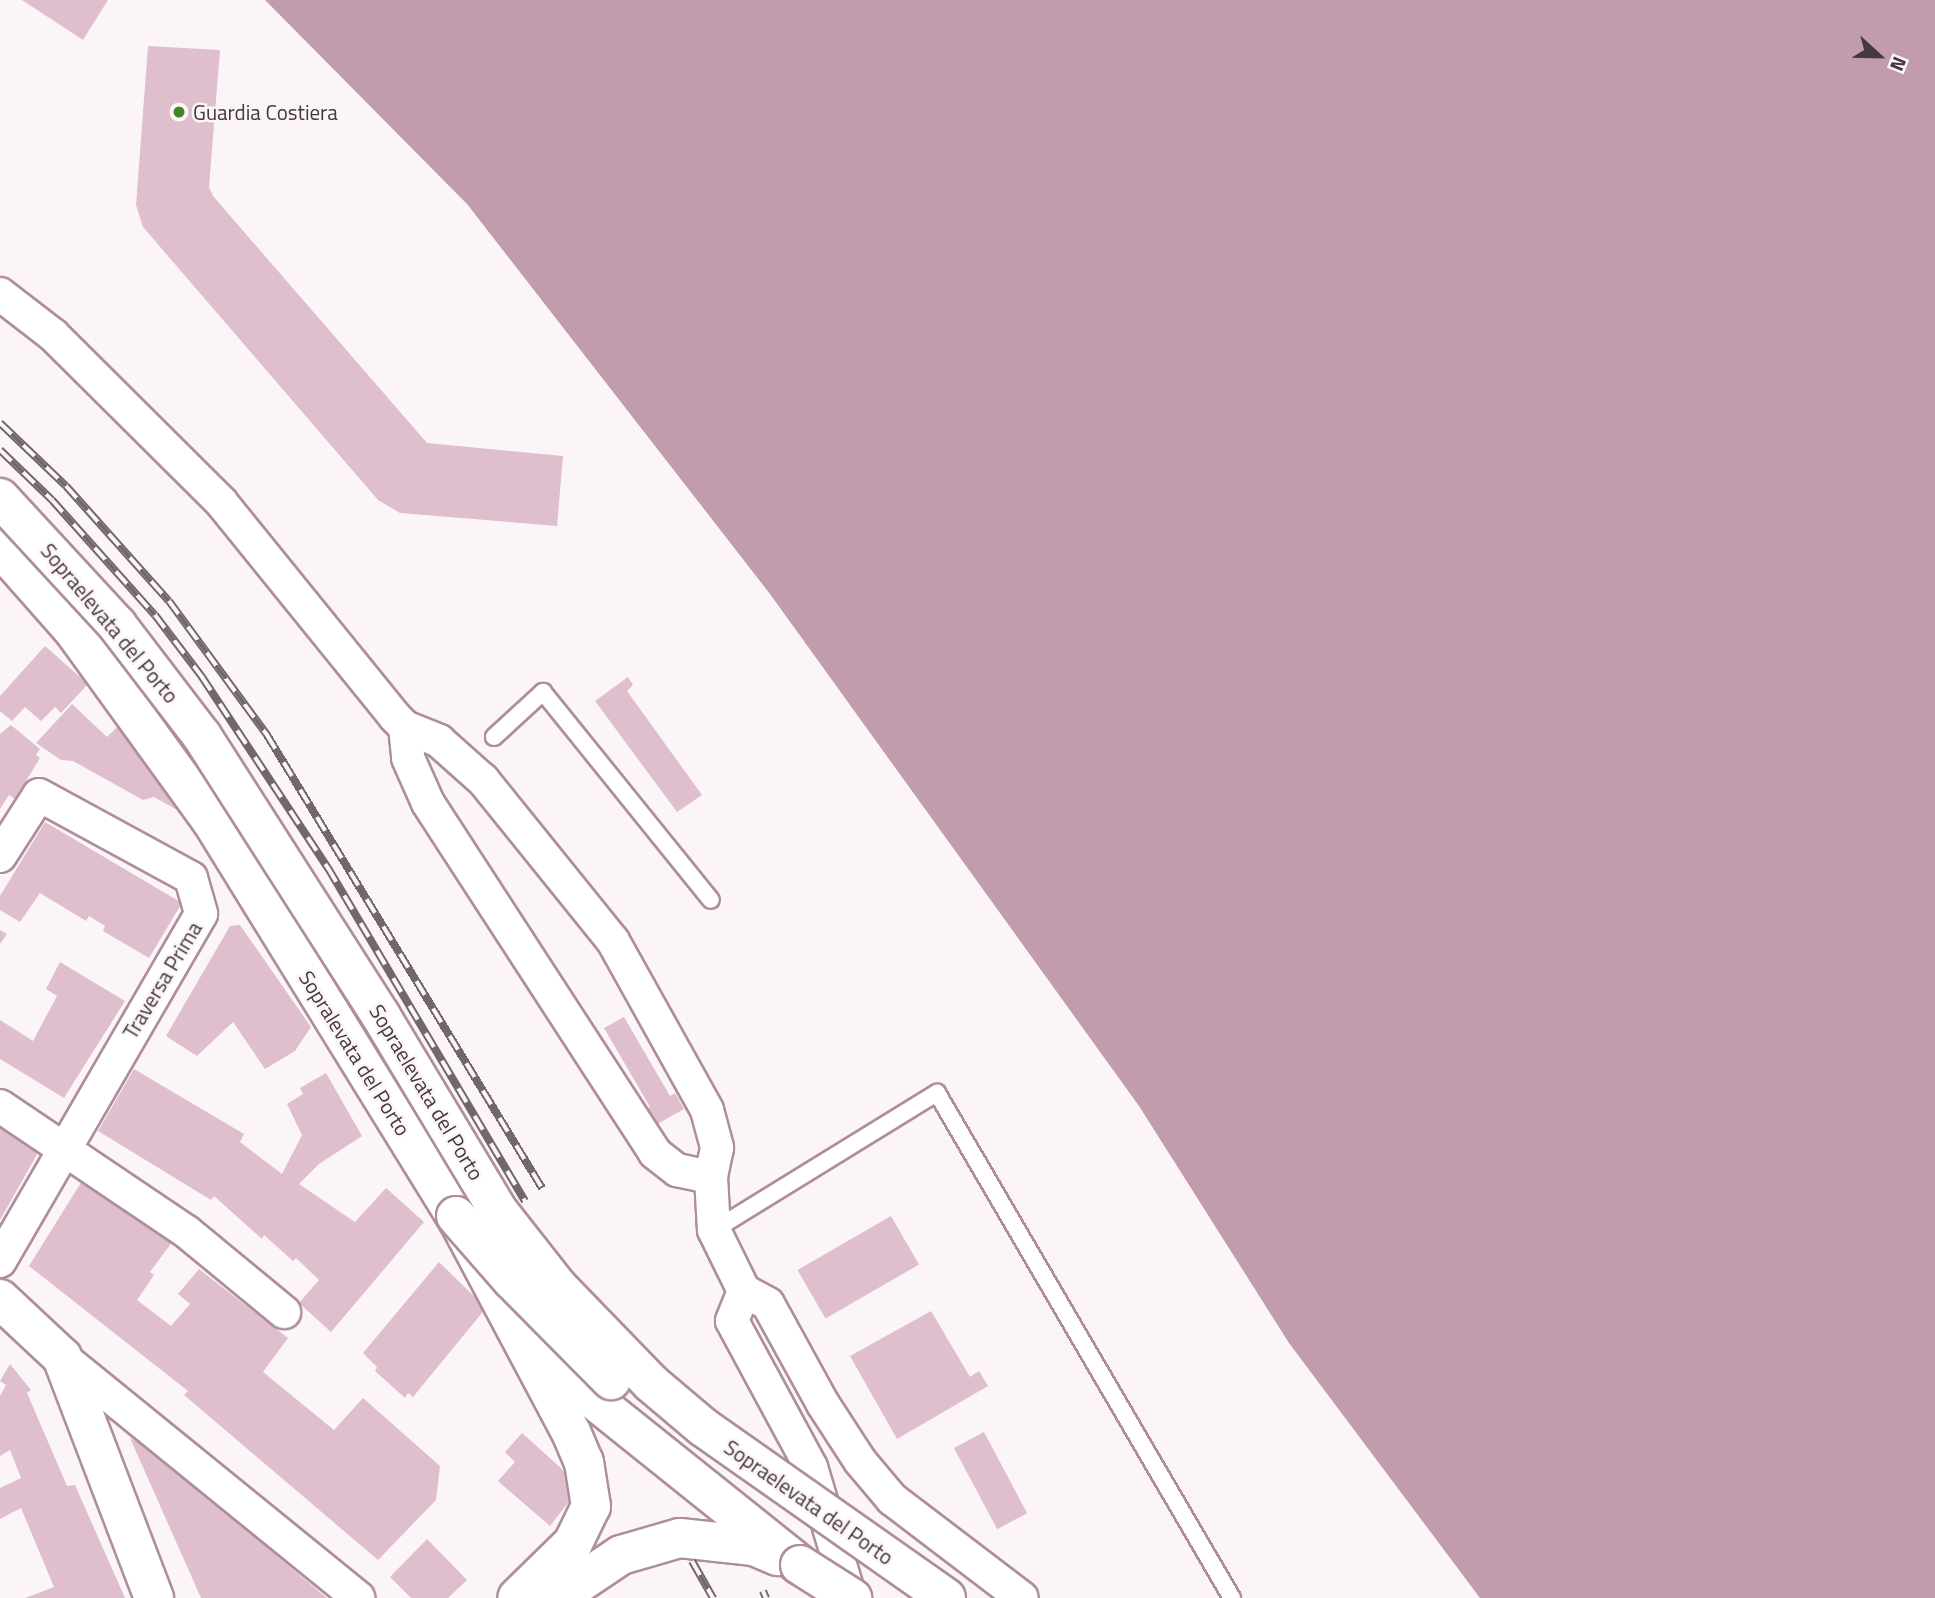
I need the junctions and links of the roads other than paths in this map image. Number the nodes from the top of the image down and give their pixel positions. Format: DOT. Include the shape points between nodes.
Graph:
graph roads {
  1 [pos="0,294"];
  2 [pos="0,498"];
  3 [pos="0,547"];
  4 [pos="405,727"];
  5 [pos="494,737"];
  6 [pos="0,856"];
  7 [pos="254,889"];
  8 [pos="711,900"];
  9 [pos="0,1106"];
  10 [pos="66,1147"];
  11 [pos="711,1177"];
  12 [pos="456,1216"];
  13 [pos="714,1230"];
  14 [pos="0,1261"];
  15 [pos="744,1292"];
  16 [pos="0,1299"];
  17 [pos="284,1312"];
  18 [pos="515,1321"];
  19 [pos="62,1357"];
  20 [pos="800,1565"];
  21 [pos="154,1598"];
  22 [pos="359,1598"];
  23 [pos="517,1598"];
  24 [pos="557,1598"];
  25 [pos="851,1598"];
  26 [pos="907,1598"];
  27 [pos="946,1598"];
  28 [pos="1022,1598"];
  29 [pos="1232,1598"];
  1 -- 4 [label="street" via="53,335 221,502"];
  2 -- 27 [label="main road, Sopraelevata del Porto, bridge" via="82,583 202,736 499,1212 558,1287 651,1383 703,1427"];
  3 -- 7 [label="main road, Sopraelevata del Porto" via="74,631 154,735"];
  4 -- 11 [label="street" via="408,758 428,803 655,1153 677,1170"];
  4 -- 11 [label="street" via="439,741 483,780 613,941 707,1110 717,1148"];
  5 -- 8 [label="lane" via="543,692"];
  6 -- 10 [label="street, Traversa Prima" via="39,794 191,878 201,914"];
  7 -- 12 [label="main road, Sopralevata del Porto"];
  9 -- 10 [label="street"];
  10 -- 14 [label="street, Traversa Prima"];
  10 -- 17 [label="street" via="187,1232"];
  11 -- 13 [label="street"];
  12 -- 18 [label="main road"];
  12 -- 26 [label="main road, Sopraelevata del Porto, bridge" via="579,1350 663,1428"];
  13 -- 15 [label="street"];
  13 -- 29 [label="lane" via="937,1093"];
  15 -- 25 [label="street" via="732,1321 811,1467"];
  15 -- 28 [label="street" via="768,1304 823,1404 860,1461 892,1499"];
  16 -- 19 [label="main road"];
  18 -- 20 [label="main road" via="579,1388"];
  18 -- 23 [label="main road" via="584,1462 591,1506 573,1543"];
  19 -- 21 [label="main road"];
  19 -- 22 [label="street"];
  20 -- 24 [label="main road" via="754,1546 680,1538 621,1555"];
  20 -- 25 [label="main road, bridge"];
}
